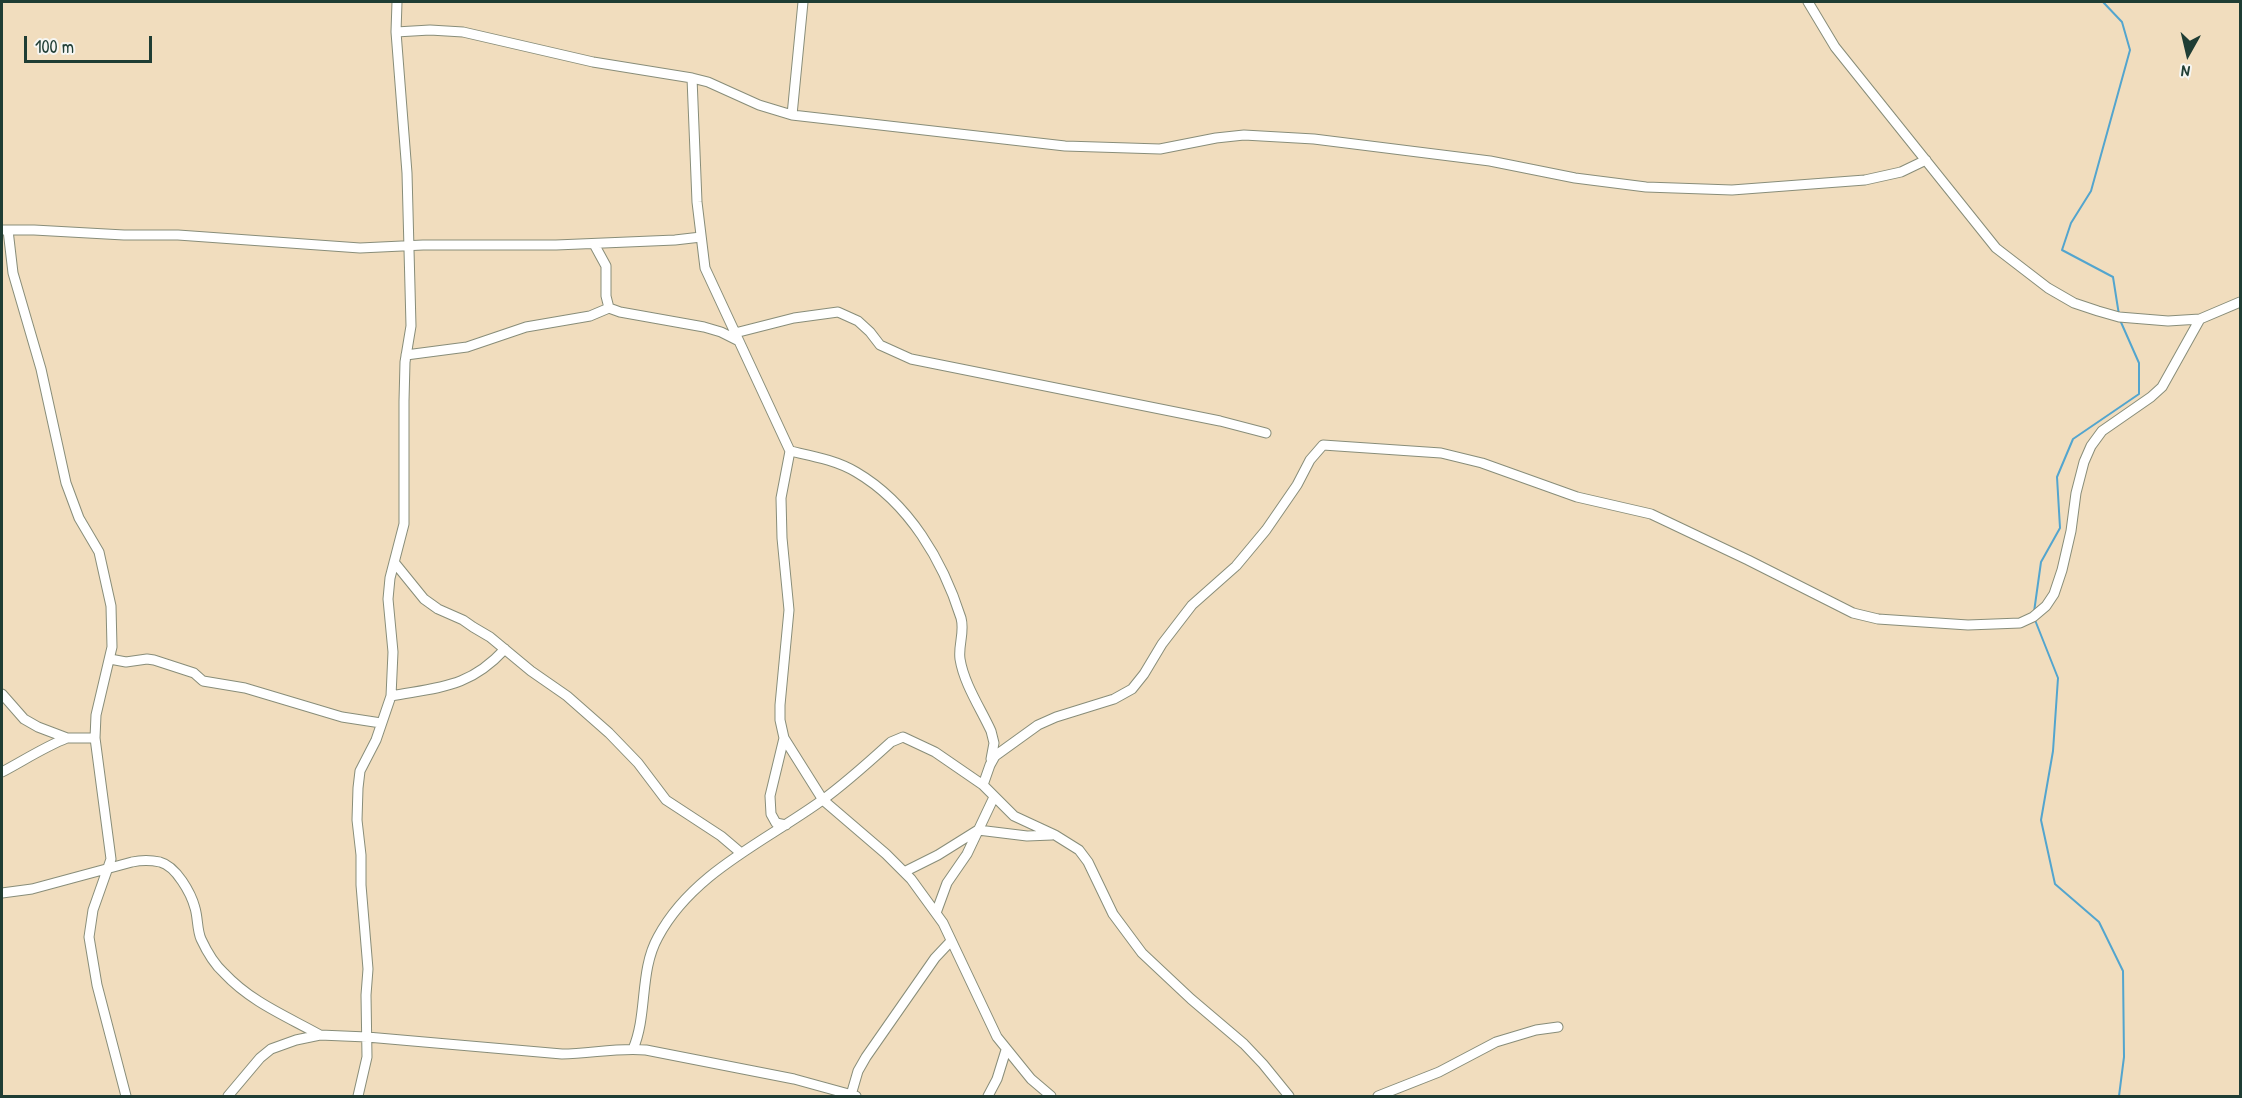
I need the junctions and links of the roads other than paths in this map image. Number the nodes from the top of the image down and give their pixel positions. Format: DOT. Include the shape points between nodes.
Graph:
graph roads {
  1 [pos="397,2"];
  2 [pos="803,2"];
  3 [pos="1808,2"];
  4 [pos="396,32"];
  5 [pos="692,78"];
  6 [pos="792,115"];
  7 [pos="1926,160"];
  8 [pos="5,230"];
  9 [pos="701,237"];
  10 [pos="594,244"];
  11 [pos="410,246"];
  12 [pos="2241,302"];
  13 [pos="609,308"];
  14 [pos="2200,319"];
  15 [pos="737,337"];
  16 [pos="406,355"];
  17 [pos="1266,433"];
  18 [pos="790,451"];
  19 [pos="394,562"];
  20 [pos="505,649"];
  21 [pos="110,660"];
  22 [pos="2,694"];
  23 [pos="391,696"];
  24 [pos="381,723"];
  25 [pos="67,738"];
  26 [pos="95,738"];
  27 [pos="783,738"];
  28 [pos="990,765"];
  29 [pos="2,772"];
  30 [pos="983,785"];
  31 [pos="994,797"];
  32 [pos="823,800"];
  33 [pos="786,825"];
  34 [pos="978,830"];
  35 [pos="1055,835"];
  36 [pos="741,853"];
  37 [pos="109,868"];
  38 [pos="904,872"];
  39 [pos="2,893"];
  40 [pos="936,913"];
  41 [pos="951,941"];
  42 [pos="1558,1027"];
  43 [pos="320,1035"];
  44 [pos="367,1037"];
  45 [pos="633,1049"];
  46 [pos="1006,1050"];
  47 [pos="126,1096"];
  48 [pos="228,1096"];
  49 [pos="358,1096"];
  50 [pos="854,1096"];
  51 [pos="988,1096"];
  52 [pos="1051,1096"];
  53 [pos="1288,1096"];
  54 [pos="1378,1096"];
  1 -- 4 [label="street"];
  2 -- 6 [label="street"];
  3 -- 7 [label="street" via="1835,47"];
  4 -- 5 [label="street" via="463,32 593,62"];
  4 -- 11 [label="street"];
  5 -- 6 [label="street"];
  5 -- 9 [label="street"];
  6 -- 7 [label="street" via="1065,146 1160,149 1244,135 1314,139 1490,161 1646,187 1732,189 1865,180 1901,172"];
  7 -- 14 [label="street" via="1996,248 2048,288 2074,303 2119,317"];
  8 -- 11 [label="street" via="187,235 360,248"];
  8 -- 21 [label="street" via="66,483 79,518 99,552 110,596"];
  9 -- 10 [label="street"];
  9 -- 15 [label="street" via="707,275"];
  10 -- 11 [label="street"];
  10 -- 13 [label="street" via="606,266"];
  11 -- 16 [label="street" via="411,326"];
  12 -- 14 [label="street"];
  13 -- 15 [label="street"];
  13 -- 16 [label="street" via="590,316 526,327 467,347"];
  14 -- 28 [label="street" via="2162,387 2102,431 2091,446 2076,493 2069,541 2054,594 2046,606 2020,623 1968,626 1853,614 1651,514 1577,497 1442,453 1323,445 1266,530 1236,566 1192,604 1132,689 1038,725 995,756"];
  15 -- 17 [label="street" via="794,318 843,313 863,325 880,345 911,359"];
  15 -- 18 [label="street"];
  16 -- 19 [label="street" via="404,520"];
  18 -- 27 [label="street" via="782,498 789,610 780,705"];
  18 -- 28 [label="street" via="856,472 886,494 920,532 946,577 961,620 961,663 993,739"];
  19 -- 20 [label="street" via="432,605 463,620"];
  19 -- 23 [label="street" via="388,599 393,652"];
  20 -- 23 [label="street" via="486,669 468,679"];
  20 -- 36 [label="street" via="609,733 666,800"];
  21 -- 24 [label="street" via="154,660 194,673 203,681 245,687 342,717"];
  21 -- 26 [label="street" via="96,714"];
  22 -- 25 [label="street" via="24,719"];
  23 -- 24 [label="street"];
  24 -- 44 [label="street" via="360,771 358,788 360,885 368,962"];
  25 -- 26 [label="street"];
  25 -- 29 [label="street"];
  26 -- 37 [label="street"];
  27 -- 32 [label="street"];
  27 -- 33 [label="street" via="770,806 776,823"];
  28 -- 30 [label="street"];
  30 -- 31 [label="street"];
  30 -- 32 [label="street" via="935,752 903,737 891,741"];
  31 -- 34 [label="street"];
  31 -- 35 [label="street" via="1014,816"];
  32 -- 33 [label="street"];
  32 -- 38 [label="street"];
  33 -- 36 [label="street"];
  34 -- 35 [label="street"];
  34 -- 38 [label="street"];
  34 -- 40 [label="street" via="947,883"];
  35 -- 53 [label="street" via="1083,855 1113,914 1142,953 1250,1050"];
  36 -- 45 [label="street" via="686,899 657,939"];
  37 -- 39 [label="street"];
  37 -- 43 [label="street" via="141,860 169,867 188,892 195,906 200,937 222,972 265,1006"];
  37 -- 47 [label="street" via="91,920 90,948"];
  38 -- 40 [label="street"];
  40 -- 41 [label="street"];
  41 -- 46 [label="street" via="989,1023"];
  41 -- 50 [label="street" via="866,1057 858,1071"];
  42 -- 54 [label="street" via="1496,1042 1439,1072"];
  43 -- 44 [label="street"];
  43 -- 48 [label="street" via="271,1050"];
  44 -- 45 [label="street" via="562,1054"];
  44 -- 49 [label="street" via="367,1058"];
  45 -- 50 [label="street" via="794,1079"];
  46 -- 51 [label="street"];
  46 -- 52 [label="street"];
}
